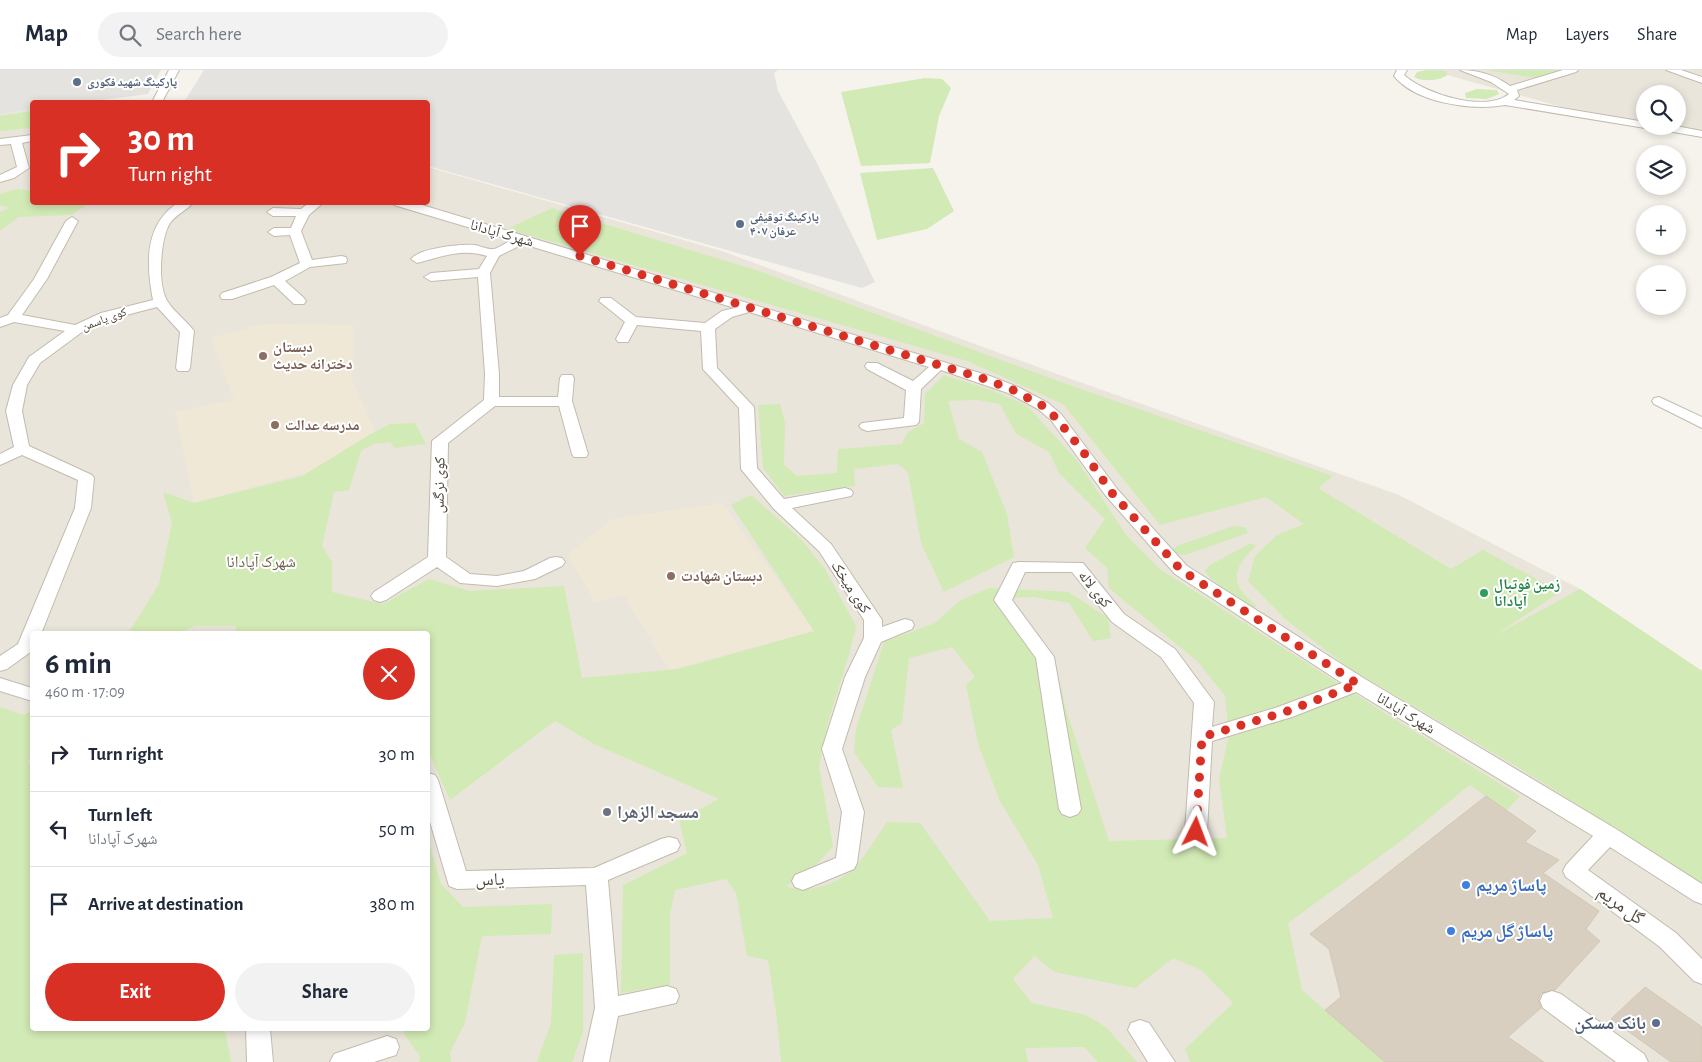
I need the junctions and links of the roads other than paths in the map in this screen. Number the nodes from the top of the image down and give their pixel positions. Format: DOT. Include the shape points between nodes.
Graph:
graph roads {
  1 [pos="174,70"];
  2 [pos="185,70"];
  3 [pos="1402,70"];
  4 [pos="1465,70"];
  5 [pos="1574,70"];
  6 [pos="1671,70"];
  7 [pos="1702,80"];
  8 [pos="1511,89"];
  9 [pos="158,100"];
  10 [pos="169,100"];
  11 [pos="1504,102"];
  12 [pos="1636,123"];
  13 [pos="1686,131"];
  14 [pos="1702,134"];
  15 [pos="30,138"];
  16 [pos="16,140"];
  17 [pos="0,142"];
  18 [pos="0,179"];
  19 [pos="184,205"];
  20 [pos="314,205"];
  21 [pos="408,205"];
  22 [pos="273,212"];
  23 [pos="304,213"];
  24 [pos="72,221"];
  25 [pos="295,231"];
  26 [pos="274,232"];
  27 [pos="523,239"];
  28 [pos="494,254"];
  29 [pos="417,259"];
  30 [pos="341,260"];
  31 [pos="307,264"];
  32 [pos="484,273"];
  33 [pos="431,277"];
  34 [pos="276,280"];
  35 [pos="227,296"];
  36 [pos="299,301"];
  37 [pos="606,301"];
  38 [pos="160,302"];
  39 [pos="749,308"];
  40 [pos="6,320"];
  41 [pos="632,321"];
  42 [pos="708,328"];
  43 [pos="77,329"];
  44 [pos="623,339"];
  45 [pos="939,365"];
  46 [pos="872,366"];
  47 [pos="183,368"];
  48 [pos="567,378"];
  49 [pos="914,388"];
  50 [pos="565,401"];
  51 [pos="1659,401"];
  52 [pos="492,402"];
  53 [pos="1702,423"];
  54 [pos="867,426"];
  55 [pos="22,449"];
  56 [pos="580,454"];
  57 [pos="0,460"];
  58 [pos="845,493"];
  59 [pos="780,505"];
  60 [pos="437,559"];
  61 [pos="556,562"];
  62 [pos="380,596"];
  63 [pos="905,624"];
  64 [pos="32,631"];
  65 [pos="30,637"];
  66 [pos="872,638"];
  67 [pos="0,666"];
  68 [pos="0,684"];
  69 [pos="1358,684"];
  70 [pos="30,694"];
  71 [pos="1202,737"];
  72 [pos="430,787"];
  73 [pos="1070,810"];
  74 [pos="1196,832"];
  75 [pos="1608,836"];
  76 [pos="668,845"];
  77 [pos="596,876"];
  78 [pos="803,881"];
  79 [pos="1702,896"];
  80 [pos="1702,974"];
  81 [pos="667,996"];
  82 [pos="1552,1002"];
  83 [pos="607,1008"];
  84 [pos="1140,1030"];
  85 [pos="258,1031"];
  86 [pos="387,1047"];
  87 [pos="260,1062"];
  88 [pos="343,1062"];
  89 [pos="596,1062"];
  90 [pos="1162,1062"];
  91 [pos="1635,1062"];
  1 -- 9 [label="street"];
  2 -- 10 [label="street"];
  3 -- 11 [label="street" via="1399,76 1402,79 1436,96 1473,104"];
  4 -- 8 [label="street"];
  5 -- 8 [label="street"];
  6 -- 7 [label="street"];
  8 -- 11 [label="street" via="1514,96"];
  11 -- 12 [label="street"];
  13 -- 14 [label="street"];
  15 -- 16 [label="street"];
  16 -- 17 [label="street"];
  16 -- 18 [label="street" via="23,168"];
  19 -- 38 [label="street" via="172,214 157,239 154,273"];
  20 -- 23 [label="street"];
  21 -- 27 [label="street, شهرک آپادانا"];
  22 -- 23 [label="street"];
  23 -- 25 [label="street"];
  24 -- 40 [label="street" via="40,279"];
  25 -- 26 [label="street"];
  25 -- 31 [label="street"];
  27 -- 28 [label="street"];
  27 -- 39 [label="street, شهرک آپادانا"];
  28 -- 29 [label="street" via="477,248 456,248"];
  28 -- 32 [label="street"];
  30 -- 31 [label="street"];
  31 -- 34 [label="street"];
  32 -- 33 [label="street"];
  32 -- 52 [label="street"];
  34 -- 35 [label="street"];
  34 -- 36 [label="street"];
  37 -- 41 [label="street"];
  38 -- 43 [label="street, کوی یاسمن" via="106,316"];
  38 -- 47 [label="street" via="187,331"];
  39 -- 42 [label="street" via="727,314"];
  39 -- 45 [label="street, شهرک آپادانا"];
  40 -- 43 [label="street"];
  41 -- 42 [label="street"];
  41 -- 44 [label="street"];
  42 -- 59 [label="street, کوی میخک" via="710,369 746,407 749,469"];
  43 -- 55 [label="street, کوی یاسمن" via="34,360 20,385 14,410"];
  45 -- 49 [label="street"];
  45 -- 69 [label="street, شهرک آپادانا" via="1013,390 1043,406 1082,450 1112,493 1181,570"];
  46 -- 49 [label="street"];
  48 -- 50 [label="street"];
  49 -- 54 [label="street" via="911,422"];
  50 -- 52 [label="street"];
  50 -- 56 [label="street"];
  51 -- 53 [label="street"];
  52 -- 60 [label="street, کوی نرگس" via="440,442"];
  55 -- 57 [label="street"];
  55 -- 64 [label="street" via="86,478 82,508"];
  58 -- 59 [label="street"];
  59 -- 66 [label="street, کوی میخک" via="825,548 852,586 873,620"];
  60 -- 61 [label="street" via="466,579 497,581 530,575"];
  60 -- 62 [label="street"];
  63 -- 66 [label="street"];
  65 -- 67 [label="street" via="26,647"];
  66 -- 78 [label="street" via="855,676 832,749 853,812 846,863"];
  68 -- 70 [label="street"];
  69 -- 71 [label="street" via="1285,712"];
  69 -- 75 [label="street, شهرک آپادانا"];
  71 -- 73 [label="street, کوی لاله" via="1204,702 1168,653 1118,618 1077,567 1020,567 1003,600 1045,656"];
  71 -- 74 [label="street, کوی لاله"];
  72 -- 77 [label="street, یاس" via="457,880"];
  75 -- 79 [label="street, شهرک آپادانا"];
  75 -- 80 [label="street, گل مریم" via="1574,871 1668,940"];
  76 -- 77 [label="street, یاس"];
  77 -- 83 [label="street"];
  81 -- 83 [label="street"];
  82 -- 91 [label="street"];
  83 -- 89 [label="street"];
  84 -- 90 [label="street"];
  85 -- 87 [label="street"];
  86 -- 88 [label="street"];
}
